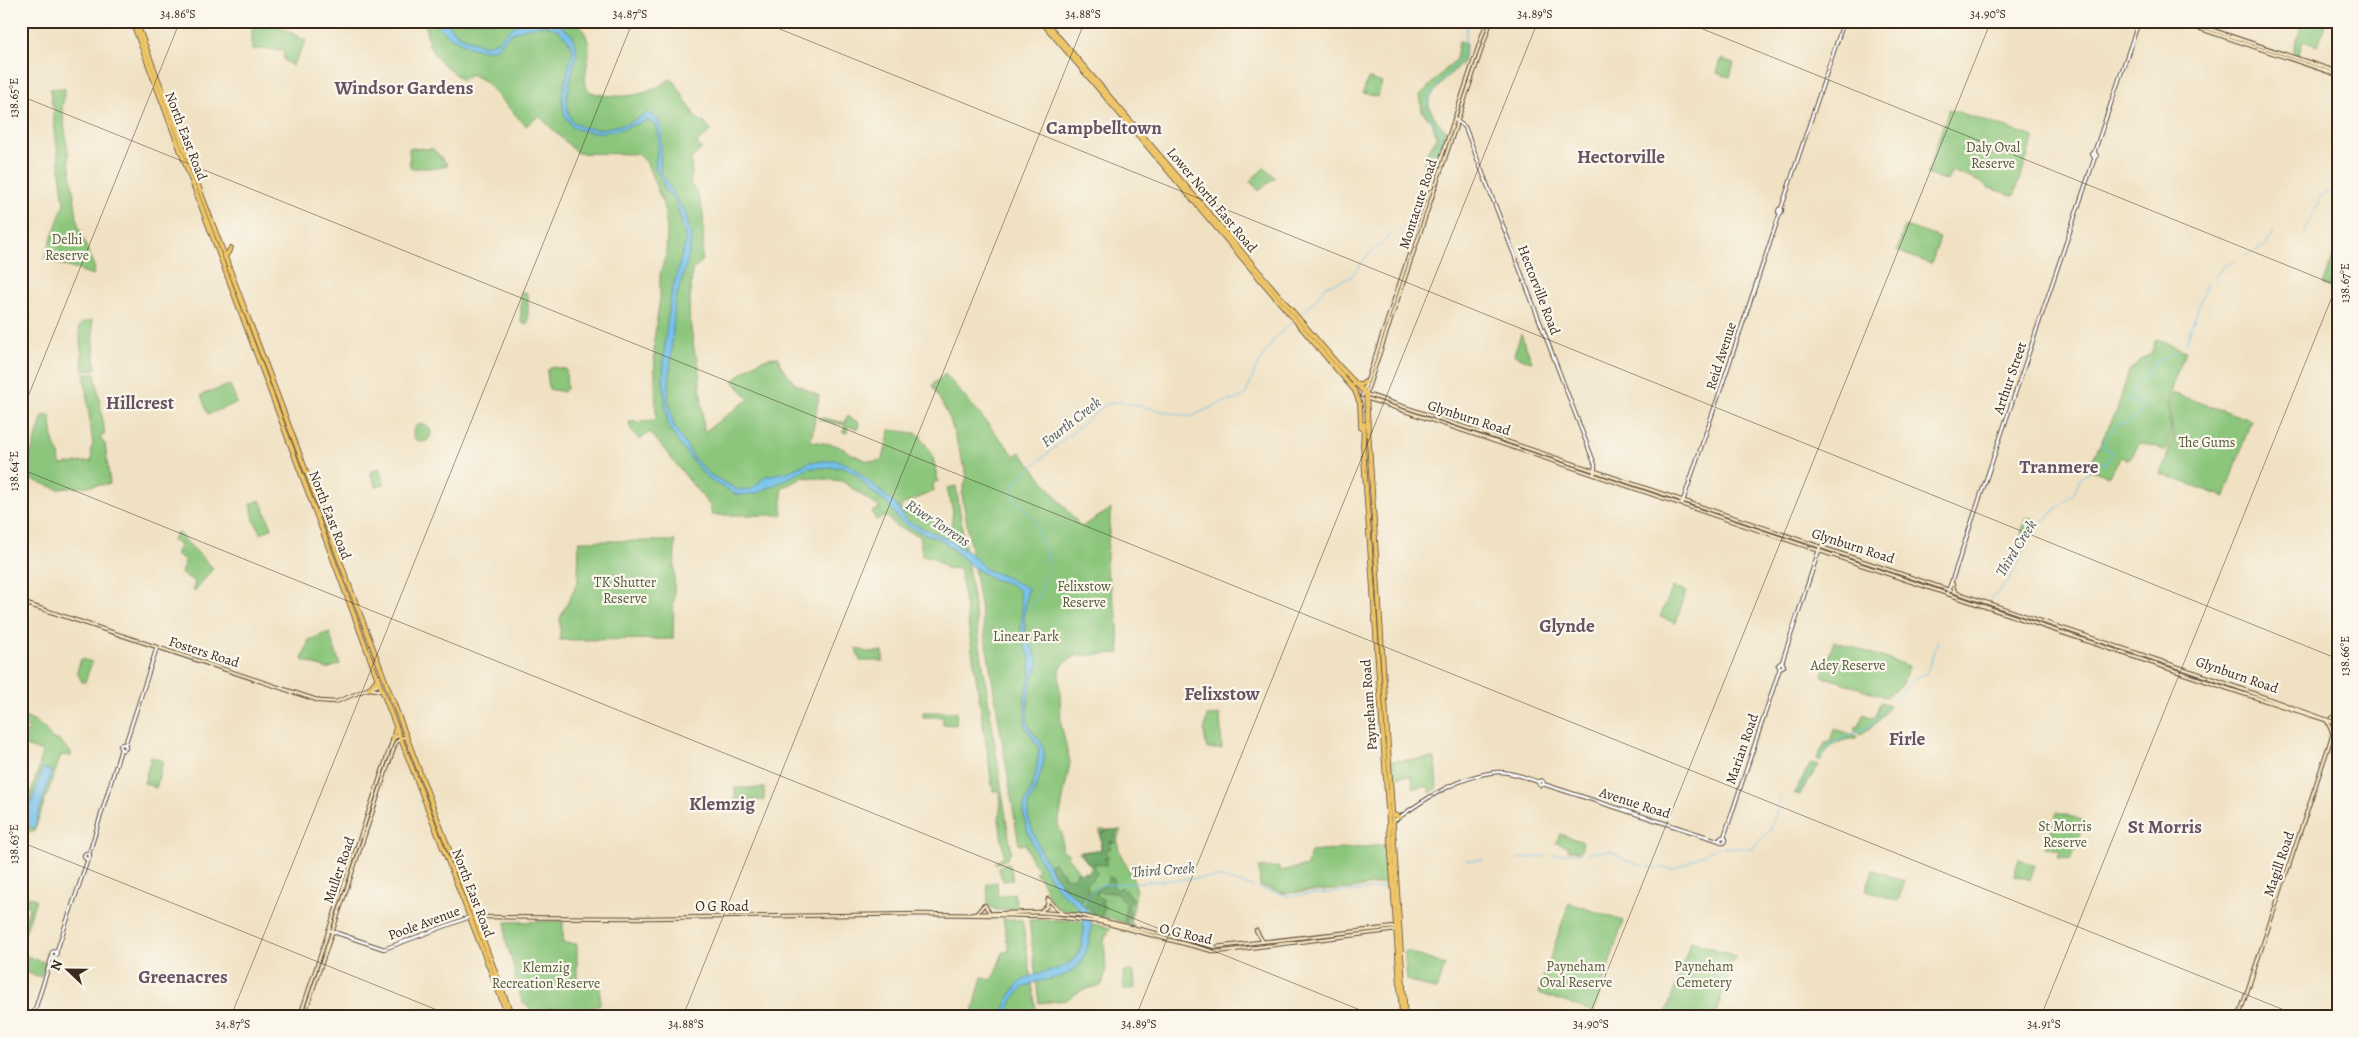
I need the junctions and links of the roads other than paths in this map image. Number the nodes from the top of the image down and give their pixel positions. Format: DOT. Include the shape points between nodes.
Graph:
graph roads {
  1 [pos="1041,21"];
  2 [pos="1045,21"];
  3 [pos="1487,21"];
  4 [pos="1491,21"];
  5 [pos="1844,21"];
  6 [pos="2139,21"];
  7 [pos="2177,21"];
  8 [pos="2186,21"];
  9 [pos="133,22"];
  10 [pos="2338,74"];
  11 [pos="1455,120"];
  12 [pos="212,230"];
  13 [pos="231,248"];
  14 [pos="225,257"];
  15 [pos="1296,319"];
  16 [pos="248,326"];
  17 [pos="1367,383"];
  18 [pos="1354,384"];
  19 [pos="1355,391"];
  20 [pos="1364,395"];
  21 [pos="1374,397"];
  22 [pos="1377,401"];
  23 [pos="1365,406"];
  24 [pos="1363,444"];
  25 [pos="1594,473"];
  26 [pos="1365,477"];
  27 [pos="1370,479"];
  28 [pos="1366,484"];
  29 [pos="1682,502"];
  30 [pos="1820,547"];
  31 [pos="1819,551"];
  32 [pos="1878,566"];
  33 [pos="1886,573"];
  34 [pos="1952,582"];
  35 [pos="1948,592"];
  36 [pos="1955,592"];
  37 [pos="21,602"];
  38 [pos="354,605"];
  39 [pos="370,643"];
  40 [pos="157,647"];
  41 [pos="369,648"];
  42 [pos="379,677"];
  43 [pos="383,683"];
  44 [pos="369,689"];
  45 [pos="384,692"];
  46 [pos="2278,703"];
  47 [pos="2338,713"];
  48 [pos="2338,718"];
  49 [pos="2328,720"];
  50 [pos="396,723"];
  51 [pos="2337,723"];
  52 [pos="2333,733"];
  53 [pos="403,735"];
  54 [pos="393,739"];
  55 [pos="384,773"];
  56 [pos="419,776"];
  57 [pos="1390,794"];
  58 [pos="1388,801"];
  59 [pos="1390,816"];
  60 [pos="1399,817"];
  61 [pos="1392,822"];
  62 [pos="439,823"];
  63 [pos="434,825"];
  64 [pos="1390,830"];
  65 [pos="1720,841"];
  66 [pos="454,862"];
  67 [pos="449,864"];
  68 [pos="1038,912"];
  69 [pos="977,913"];
  70 [pos="990,913"];
  71 [pos="1063,914"];
  72 [pos="970,915"];
  73 [pos="1050,915"];
  74 [pos="1396,915"];
  75 [pos="1078,916"];
  76 [pos="472,917"];
  77 [pos="1384,928"];
  78 [pos="1398,928"];
  79 [pos="1256,930"];
  80 [pos="330,931"];
  81 [pos="1333,936"];
  82 [pos="1263,942"];
  83 [pos="1258,945"];
  84 [pos="500,990"];
  85 [pos="33,1016"];
  86 [pos="302,1016"];
  87 [pos="508,1016"];
  88 [pos="512,1016"];
  89 [pos="1404,1016"];
  90 [pos="2239,1016"];
  1 -- 15 [label="main road, Lower North East Road"];
  2 -- 15 [label="main road, Lower North East Road"];
  3 -- 11 [label="main road, Montacute Road"];
  4 -- 11 [label="main road, Montacute Road"];
  5 -- 29 [label="street, Reid Avenue"];
  6 -- 34 [label="street, Arthur Street"];
  7 -- 10 [label="main road"];
  8 -- 10 [label="main road"];
  9 -- 12 [label="main road, North East Road"];
  11 -- 17 [label="main road, Montacute Road"];
  11 -- 25 [label="street, Hectorville Road" via="1465,127 1592,456"];
  12 -- 14 [label="main road, North East Road"];
  12 -- 16 [label="main road, North East Road"];
  13 -- 14 [label="main road"];
  14 -- 16 [label="main road, North East Road"];
  15 -- 18 [label="main road, Lower North East Road"];
  15 -- 19 [label="main road, Lower North East Road"];
  16 -- 38 [label="main road, North East Road"];
  17 -- 18 [label="main road"];
  17 -- 20 [label="main road, Montacute Road"];
  17 -- 21 [label="main road"];
  18 -- 20 [label="main road, Lower North East Road"];
  19 -- 20 [label="main road, Lower North East Road"];
  19 -- 24 [label="main road, Lower North East Road" via="1360,405"];
  20 -- 21 [label="main road, Glynburn Road"];
  20 -- 22 [label="main road, Glynburn Road"];
  20 -- 23 [label="main road, Payneham Road"];
  20 -- 24 [label="main road, Payneham Road"];
  21 -- 25 [label="main road, Glynburn Road"];
  22 -- 23 [label="main road" via="1368,401"];
  22 -- 25 [label="main road, Glynburn Road"];
  23 -- 27 [label="main road, Payneham Road"];
  24 -- 26 [label="main road, Payneham Road"];
  25 -- 29 [label="main road, Glynburn Road"];
  26 -- 27 [label="main road"];
  26 -- 28 [label="main road, Payneham Road"];
  27 -- 28 [label="main road"];
  27 -- 57 [label="main road, Payneham Road"];
  28 -- 58 [label="main road, Payneham Road"];
  29 -- 30 [label="main road, Glynburn Road"];
  29 -- 31 [label="main road, Glynburn Road"];
  30 -- 31 [label="street"];
  30 -- 32 [label="main road, Glynburn Road"];
  31 -- 33 [label="main road, Glynburn Road"];
  31 -- 65 [label="street, Marian Road" via="1782,662 1778,665 1780,668 1724,837 1725,843"];
  32 -- 33 [label="main road"];
  32 -- 35 [label="main road, Glynburn Road"];
  33 -- 35 [label="main road, Glynburn Road"];
  34 -- 35 [label="street, Arthur Street"];
  34 -- 36 [label="main road"];
  35 -- 36 [label="main road, Glynburn Road"];
  35 -- 46 [label="main road, Glynburn Road"];
  36 -- 46 [label="main road, Glynburn Road"];
  37 -- 40 [label="main road, Fosters Road"];
  38 -- 39 [label="main road, North East Road"];
  38 -- 41 [label="main road, North East Road"];
  39 -- 41 [label="main road"];
  39 -- 43 [label="main road, North East Road"];
  40 -- 44 [label="main road, Fosters Road" via="320,701 336,702"];
  40 -- 85 [label="street"];
  41 -- 42 [label="main road, North East Road"];
  42 -- 43 [label="main road, North East Road"];
  42 -- 44 [label="main road"];
  43 -- 44 [label="main road, Fosters Road"];
  43 -- 45 [label="main road, North East Road"];
  43 -- 53 [label="main road, North East Road"];
  44 -- 45 [label="main road"];
  45 -- 50 [label="main road, North East Road"];
  46 -- 49 [label="main road, Glynburn Road"];
  47 -- 49 [label="main road"];
  48 -- 51 [label="main road, Magill Road"];
  49 -- 51 [label="main road, Glynburn Road"];
  49 -- 52 [label="main road"];
  50 -- 53 [label="main road, North East Road"];
  50 -- 54 [label="main road"];
  51 -- 52 [label="main road, Magill Road"];
  52 -- 90 [label="main road, Magill Road"];
  53 -- 54 [label="main road"];
  53 -- 55 [label="main road, Muller Road" via="396,742"];
  53 -- 56 [label="main road, North East Road"];
  54 -- 55 [label="main road, Muller Road"];
  55 -- 80 [label="main road, Muller Road"];
  56 -- 62 [label="main road, North East Road"];
  56 -- 63 [label="main road, North East Road"];
  57 -- 58 [label="main road"];
  57 -- 59 [label="main road, Payneham Road"];
  58 -- 59 [label="main road, Payneham Road"];
  59 -- 60 [label="main road"];
  59 -- 61 [label="main road"];
  59 -- 64 [label="main road, Payneham Road"];
  60 -- 61 [label="street"];
  60 -- 65 [label="street, Avenue Road" via="1438,792 1497,772 1542,780 1543,784"];
  61 -- 64 [label="main road"];
  61 -- 78 [label="main road, Payneham Road"];
  62 -- 63 [label="main road"];
  62 -- 66 [label="main road, North East Road"];
  63 -- 67 [label="main road, North East Road"];
  64 -- 74 [label="main road, Payneham Road"];
  66 -- 67 [label="main road"];
  66 -- 76 [label="main road, North East Road"];
  67 -- 76 [label="main road, North East Road"];
  68 -- 70 [label="main road, O G Road"];
  68 -- 71 [label="main road" via="1046,906 1048,899"];
  68 -- 73 [label="main road, O G Road"];
  69 -- 70 [label="main road, O G Road"];
  69 -- 70 [label="main road" via="984,905"];
  69 -- 72 [label="main road, O G Road"];
  71 -- 73 [label="main road, O G Road"];
  71 -- 75 [label="main road, O G Road"];
  72 -- 73 [label="main road, O G Road"];
  72 -- 76 [label="main road, O G Road"];
  73 -- 75 [label="main road, O G Road"];
  74 -- 77 [label="main road"];
  74 -- 78 [label="main road, Payneham Road"];
  75 -- 83 [label="main road, O G Road" via="1216,952"];
  76 -- 80 [label="street, Poole Avenue" via="384,949"];
  76 -- 84 [label="main road, North East Road"];
  77 -- 78 [label="main road, O G Road"];
  77 -- 81 [label="main road, O G Road"];
  78 -- 81 [label="main road, O G Road"];
  78 -- 89 [label="main road, Payneham Road"];
  79 -- 82 [label="main road"];
  80 -- 86 [label="main road, Muller Road"];
  81 -- 82 [label="main road, O G Road"];
  81 -- 83 [label="main road, O G Road"];
  82 -- 83 [label="main road, O G Road"];
  84 -- 87 [label="main road, North East Road"];
  84 -- 88 [label="main road, North East Road"];
}
